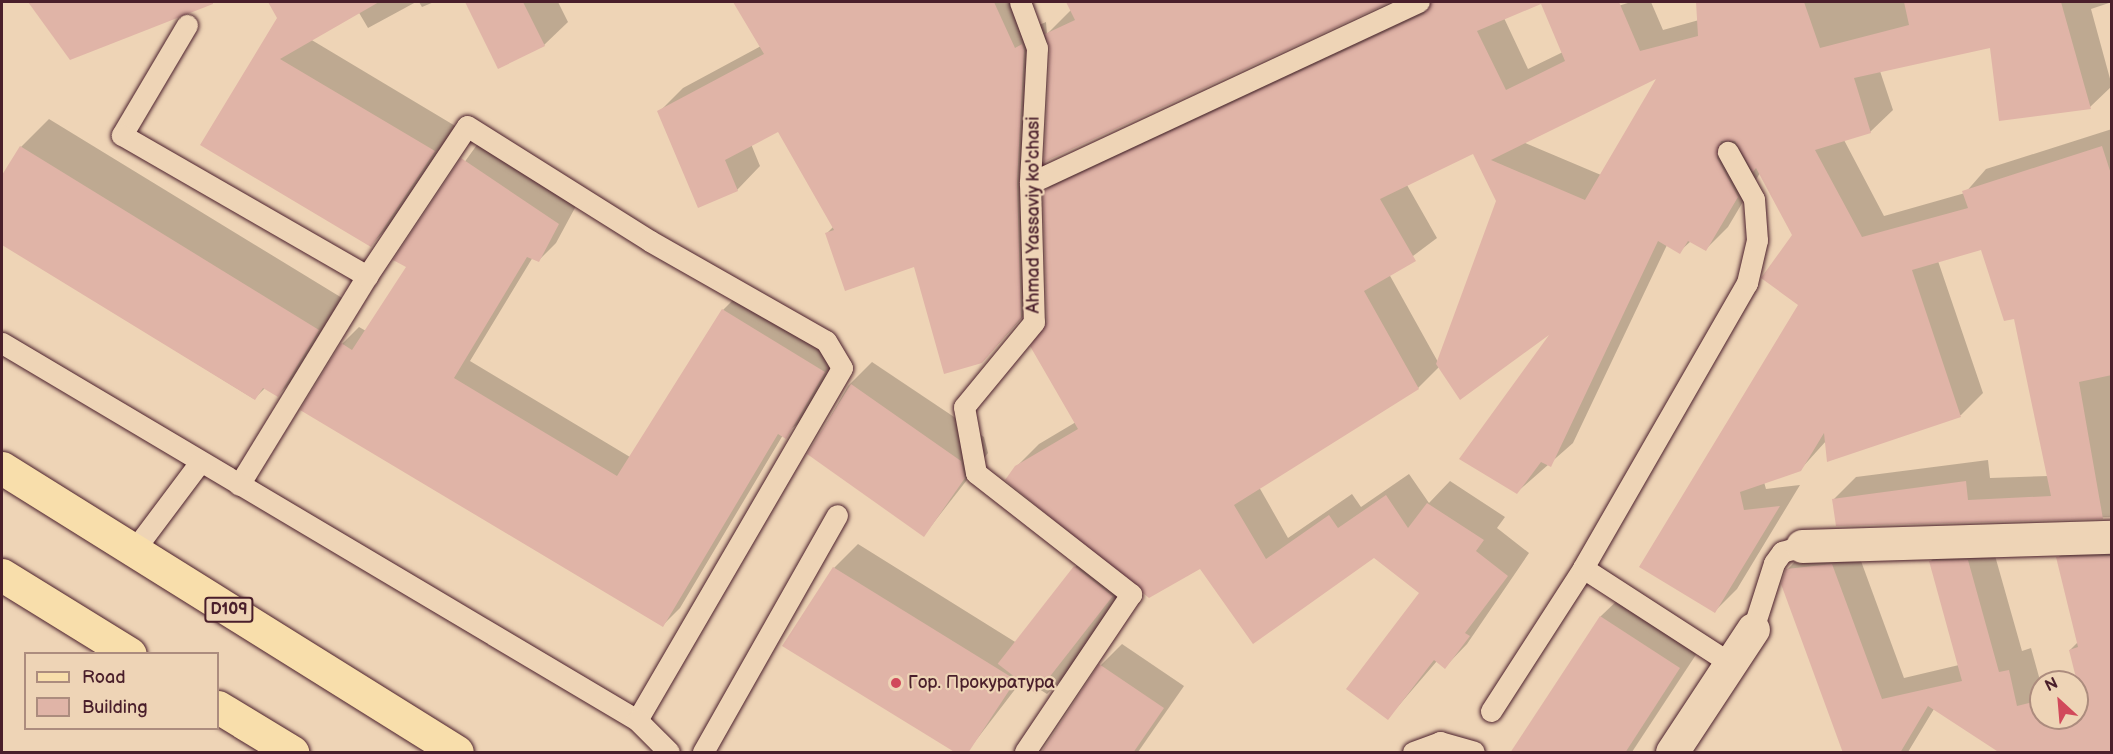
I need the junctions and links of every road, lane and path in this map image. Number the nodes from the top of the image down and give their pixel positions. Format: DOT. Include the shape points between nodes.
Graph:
graph roads {
  1 [pos="1020,2"];
  2 [pos="1419,2"];
  3 [pos="187,25"];
  4 [pos="1728,152"];
  5 [pos="1030,183"];
  6 [pos="367,276"];
  7 [pos="2,343"];
  8 [pos="200,462"];
  9 [pos="2,468"];
  10 [pos="239,485"];
  11 [pos="837,515"];
  12 [pos="2112,537"];
  13 [pos="1802,546"];
  14 [pos="134,550"];
  15 [pos="1582,568"];
  16 [pos="2,575"];
  17 [pos="1753,629"];
  18 [pos="127,652"];
  19 [pos="1730,663"];
  20 [pos="219,708"];
  21 [pos="1491,711"];
  22 [pos="637,720"];
  23 [pos="292,753"];
  24 [pos="457,753"];
  25 [pos="669,753"];
  26 [pos="703,753"];
  27 [pos="1025,753"];
  28 [pos="1413,753"];
  29 [pos="1474,753"];
  30 [pos="1672,753"];
  1 -- 5 [label="lane, Ahmad Yassaviy ko'chasi" via="1037,48"];
  2 -- 5 [label="lane"];
  3 -- 6 [label="lane" via="122,135"];
  4 -- 15 [label="lane" via="1754,199 1757,240 1747,283"];
  5 -- 27 [label="lane, Ahmad Yassaviy ko'chasi" via="1034,322 964,407 976,472 1131,594"];
  6 -- 10 [label="lane"];
  6 -- 22 [label="lane" via="467,126 650,241 826,341 842,368"];
  7 -- 8 [label="lane"];
  8 -- 10 [label="lane"];
  8 -- 14 [label="lane"];
  9 -- 14 [label="main road, D109"];
  10 -- 22 [label="lane"];
  11 -- 26 [label="lane"];
  12 -- 13 [label="street"];
  13 -- 17 [label="lane" via="1782,552 1774,563"];
  14 -- 24 [label="main road, D109"];
  15 -- 19 [label="lane"];
  15 -- 21 [label="lane"];
  16 -- 18 [label="main road"];
  17 -- 19 [label="street"];
  19 -- 30 [label="street"];
  20 -- 23 [label="main road"];
  22 -- 25 [label="lane"];
  28 -- 29 [label="lane" via="1440,742"];
}
